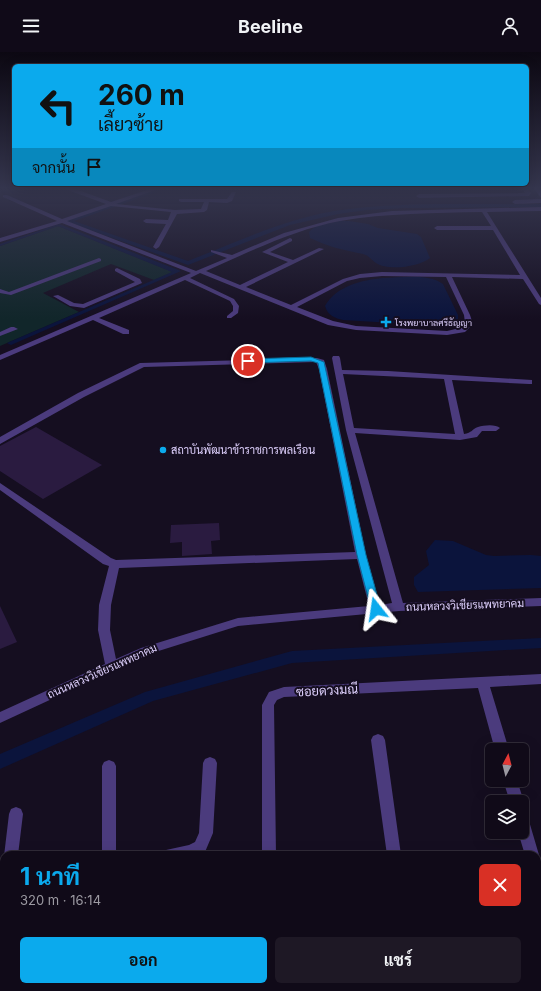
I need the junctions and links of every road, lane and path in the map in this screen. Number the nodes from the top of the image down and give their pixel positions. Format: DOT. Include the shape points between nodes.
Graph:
graph roads {
  1 [pos="30,231"];
  2 [pos="87,231"];
  3 [pos="165,231"];
  4 [pos="296,231"];
  5 [pos="496,231"];
  6 [pos="286,234"];
  7 [pos="0,240"];
  8 [pos="156,247"];
  9 [pos="320,249"];
  10 [pos="213,252"];
  11 [pos="230,257"];
  12 [pos="99,260"];
  13 [pos="294,262"];
  14 [pos="269,265"];
  15 [pos="279,269"];
  16 [pos="117,270"];
  17 [pos="196,272"];
  18 [pos="448,275"];
  19 [pos="524,277"];
  20 [pos="185,278"];
  21 [pos="240,287"];
  22 [pos="130,290"];
  23 [pos="0,291"];
  24 [pos="56,296"];
  25 [pos="146,296"];
  26 [pos="101,302"];
  27 [pos="541,303"];
  28 [pos="292,307"];
  29 [pos="116,309"];
  30 [pos="230,317"];
  31 [pos="94,318"];
  32 [pos="14,329"];
  33 [pos="126,332"];
  34 [pos="0,334"];
  35 [pos="2,356"];
  36 [pos="336,358"];
  37 [pos="340,372"];
  38 [pos="448,377"];
  39 [pos="529,382"];
  40 [pos="496,428"];
  41 [pos="350,430"];
  42 [pos="460,437"];
  43 [pos="0,440"];
  44 [pos="0,486"];
  45 [pos="361,555"];
  46 [pos="115,564"];
  47 [pos="541,602"];
  48 [pos="399,607"];
  49 [pos="376,609"];
  50 [pos="111,666"];
  51 [pos="541,679"];
  52 [pos="483,683"];
  53 [pos="0,718"];
  54 [pos="378,740"];
  55 [pos="500,743"];
  56 [pos="210,763"];
  57 [pos="109,766"];
  58 [pos="16,814"];
  59 [pos="527,839"];
  60 [pos="11,851"];
  61 [pos="109,851"];
  62 [pos="192,851"];
  63 [pos="269,851"];
  64 [pos="393,851"];
  65 [pos="531,851"];
  1 -- 7 [label="street"];
  2 -- 17 [label="street"];
  3 -- 8 [label="street"];
  4 -- 6 [label="street"];
  5 -- 19 [label="street"];
  6 -- 11 [label="street"];
  6 -- 13 [label="street" via="292,239 265,252"];
  9 -- 13 [label="street"];
  10 -- 11 [label="street"];
  11 -- 17 [label="street"];
  12 -- 23 [label="street" via="8,294"];
  13 -- 15 [label="street"];
  14 -- 15 [label="street"];
  15 -- 21 [label="street"];
  16 -- 22 [label="street" via="140,281"];
  17 -- 20 [label="street"];
  17 -- 21 [label="street"];
  18 -- 19 [label="street"];
  18 -- 28 [label="street" via="360,276 345,280"];
  18 -- 28 [label="street" via="469,324 448,334 356,328 331,323"];
  19 -- 27 [label="street"];
  20 -- 25 [label="street"];
  20 -- 30 [label="street" via="232,300 236,312"];
  21 -- 28 [label="street"];
  22 -- 25 [label="street"];
  22 -- 26 [label="street"];
  24 -- 26 [label="street" via="76,306"];
  25 -- 29 [label="street"];
  26 -- 29 [label="street"];
  29 -- 31 [label="street"];
  31 -- 33 [label="street"];
  31 -- 35 [label="street"];
  32 -- 34 [label="street"];
  36 -- 37 [label="street"];
  37 -- 38 [label="street"];
  37 -- 41 [label="street"];
  38 -- 39 [label="street"];
  38 -- 42 [label="street"];
  40 -- 42 [label="street" via="480,429 474,435"];
  41 -- 42 [label="street"];
  41 -- 48 [label="street"];
  43 -- 45 [label="street" via="81,395 144,365 317,360 321,362 323,369"];
  44 -- 46 [label="street" via="107,561"];
  45 -- 46 [label="street"];
  45 -- 49 [label="street"];
  46 -- 50 [label="street" via="106,605 104,630"];
  47 -- 48 [label="street, ถนนหลวงวิเชียรแพทยาคม"];
  48 -- 49 [label="street, ถนนหลวงวิเชียรแพทยาคม"];
  49 -- 50 [label="street, ถนนหลวงวิเชียรแพทยาคม" via="238,622 144,650"];
  50 -- 53 [label="street, ถนนหลวงวิเชียรแพทยาคม"];
  51 -- 52 [label="street, ซอยดวงมณี"];
  52 -- 55 [label="street"];
  52 -- 63 [label="street, ซอยดวงมณี" via="284,692 272,696 268,705"];
  54 -- 64 [label="street"];
  56 -- 62 [label="street" via="206,833 200,847"];
  57 -- 61 [label="street"];
  58 -- 60 [label="street"];
  59 -- 65 [label="street"];
}
